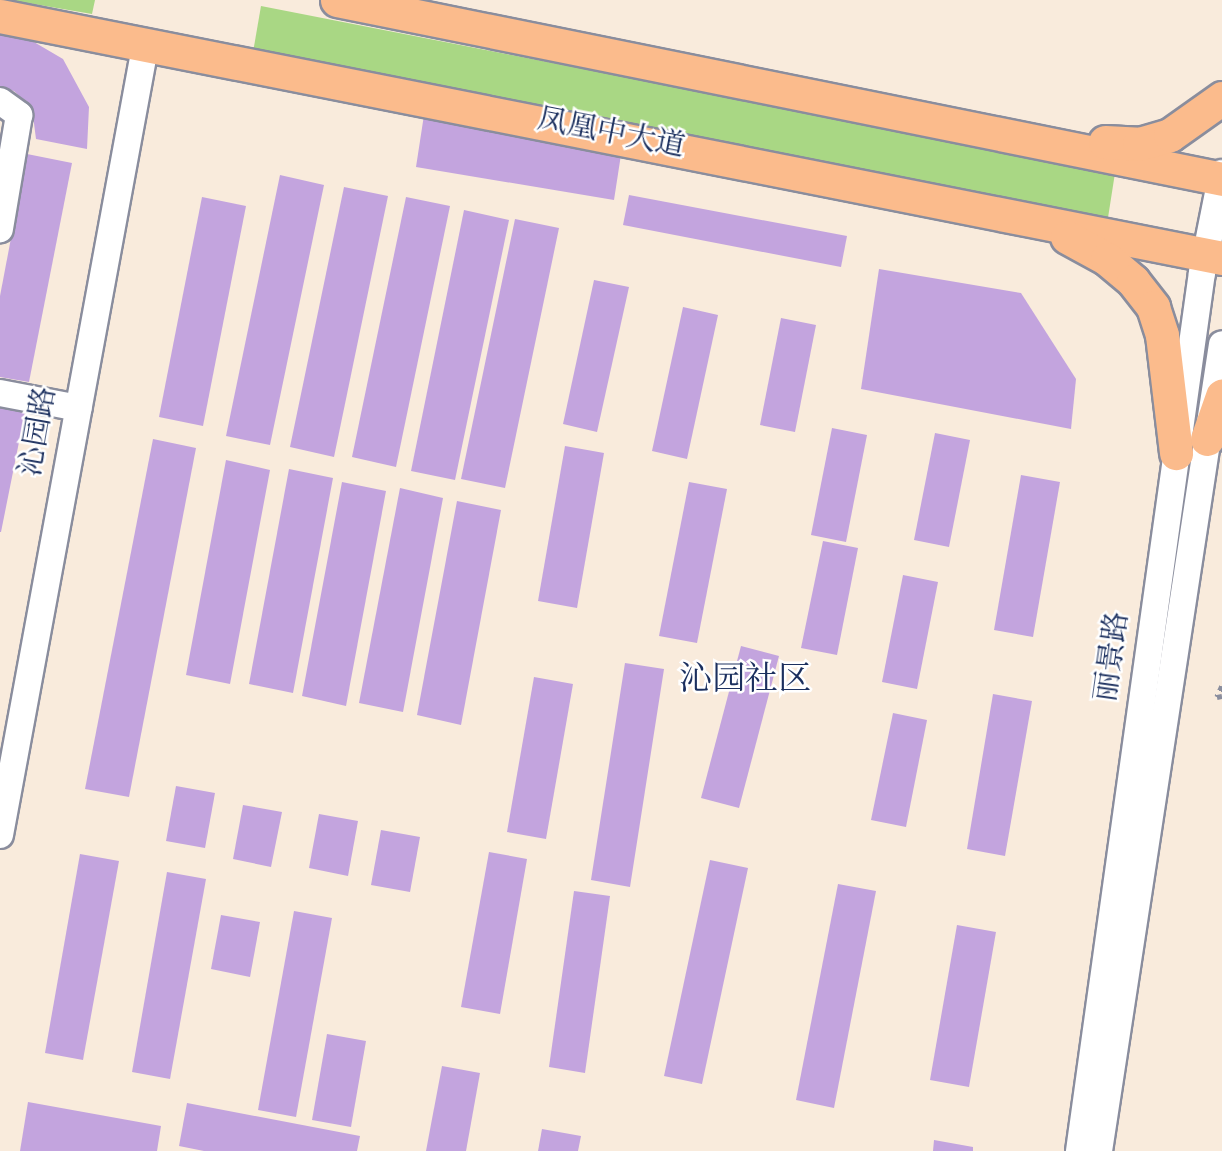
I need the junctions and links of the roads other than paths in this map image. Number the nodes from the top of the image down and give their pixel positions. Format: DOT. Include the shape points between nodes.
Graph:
graph roads {
  1 [pos="337,0"];
  2 [pos="0,16"];
  3 [pos="146,42"];
  4 [pos="1222,98"];
  5 [pos="0,101"];
  6 [pos="1020,138"];
  7 [pos="1222,177"];
  8 [pos="1040,222"];
  9 [pos="0,229"];
  10 [pos="1213,256"];
  11 [pos="1222,344"];
  12 [pos="0,393"];
  13 [pos="1222,396"];
  14 [pos="79,408"];
  15 [pos="1207,439"];
  16 [pos="1176,453"];
  17 [pos="5,782"];
  18 [pos="0,835"];
  19 [pos="1079,1151"];
  20 [pos="1099,1151"];
  1 -- 6 [label="main road"];
  2 -- 3 [label="main road, 凤凰中大道"];
  3 -- 8 [label="main road, 凤凰中大道"];
  3 -- 14 [label="street, 沁园路"];
  4 -- 6 [label="main road" via="1170,135 1139,144"];
  5 -- 9 [label="street" via="19,115"];
  6 -- 7 [label="main road"];
  7 -- 10 [label="street, 丽景路"];
  8 -- 10 [label="main road, 凤凰中大道"];
  8 -- 16 [label="main road" via="1107,259 1133,281 1153,307 1162,335"];
  10 -- 16 [label="street, 丽景路"];
  11 -- 15 [label="street, 丽景路"];
  12 -- 14 [label="street"];
  13 -- 15 [label="main road"];
  14 -- 17 [label="street, 沁园路"];
  15 -- 20 [label="street, 丽景路"];
  16 -- 19 [label="street, 丽景路"];
  17 -- 18 [label="street, 沁园路"];
}
